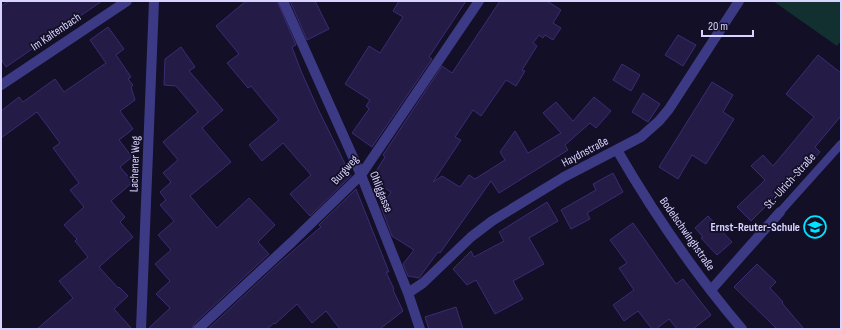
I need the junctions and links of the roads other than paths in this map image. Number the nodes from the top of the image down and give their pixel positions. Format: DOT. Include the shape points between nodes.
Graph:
graph roads {
  1 [pos="127,1"];
  2 [pos="154,1"];
  3 [pos="283,1"];
  4 [pos="480,1"];
  5 [pos="739,1"];
  6 [pos="1,85"];
  7 [pos="841,144"];
  8 [pos="617,150"];
  9 [pos="361,175"];
  10 [pos="780,212"];
  11 [pos="711,290"];
  12 [pos="408,293"];
  13 [pos="141,329"];
  14 [pos="198,329"];
  15 [pos="420,329"];
  16 [pos="742,329"];
  1 -- 6 [label="street, Im Kaltenbach"];
  2 -- 13 [label="street, Lachener Weg"];
  3 -- 9 [label="street, Ohliggasse"];
  4 -- 9 [label="street, Burgweg"];
  5 -- 8 [label="street, Haydnstraße" via="659,121 641,137"];
  7 -- 10 [label="lane, St.-Ulrich-Straße"];
  8 -- 11 [label="street, Bodelschwinghstraße" via="668,231"];
  8 -- 12 [label="street, Haydnstraße" via="492,221 423,283"];
  9 -- 12 [label="street, Ohliggasse"];
  9 -- 14 [label="street, Burgweg"];
  10 -- 11 [label="street, St.-Ulrich-Straße"];
  11 -- 16 [label="street, Bodelschwinghstraße"];
  12 -- 15 [label="street, Ohliggasse"];
}
